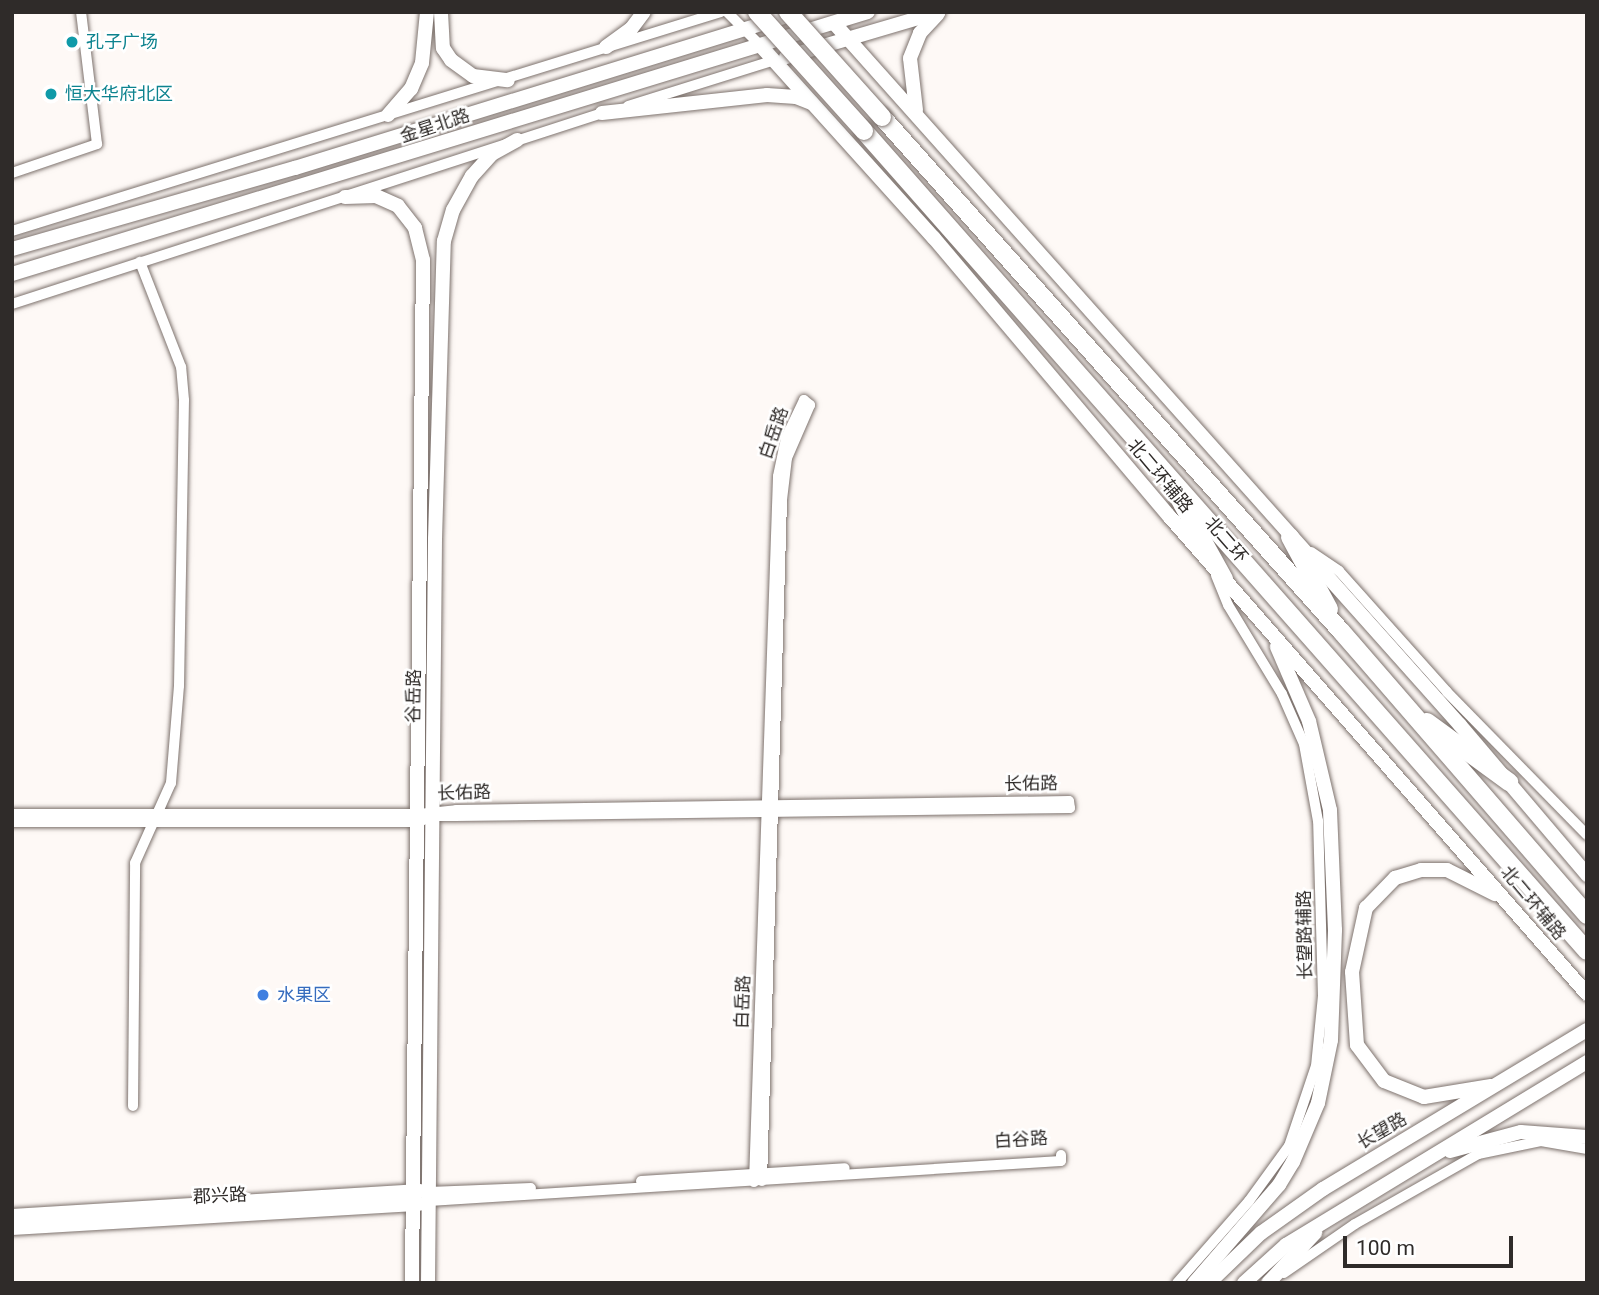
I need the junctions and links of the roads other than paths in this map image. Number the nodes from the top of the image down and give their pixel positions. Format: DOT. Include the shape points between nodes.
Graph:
graph roads {
  1 [pos="81,12"];
  2 [pos="426,12"];
  3 [pos="440,12"];
  4 [pos="644,12"];
  5 [pos="724,12"];
  6 [pos="758,12"];
  7 [pos="788,12"];
  8 [pos="798,12"];
  9 [pos="868,12"];
  10 [pos="940,12"];
  11 [pos="830,17"];
  12 [pos="744,28"];
  13 [pos="849,39"];
  14 [pos="760,45"];
  15 [pos="606,47"];
  16 [pos="775,60"];
  17 [pos="508,80"];
  18 [pos="819,108"];
  19 [pos="602,113"];
  20 [pos="918,114"];
  21 [pos="388,115"];
  22 [pos="517,140"];
  23 [pos="12,173"];
  24 [pos="345,197"];
  25 [pos="12,231"];
  26 [pos="12,249"];
  27 [pos="140,262"];
  28 [pos="12,274"];
  29 [pos="12,304"];
  30 [pos="1163,467"];
  31 [pos="1290,537"];
  32 [pos="1218,572"];
  33 [pos="1269,630"];
  34 [pos="1341,631"];
  35 [pos="1408,708"];
  36 [pos="1509,782"];
  37 [pos="770,809"];
  38 [pos="12,814"];
  39 [pos="425,816"];
  40 [pos="156,818"];
  41 [pos="1542,819"];
  42 [pos="12,822"];
  43 [pos="1587,835"];
  44 [pos="1587,861"];
  45 [pos="1587,875"];
  46 [pos="1508,904"];
  47 [pos="1587,915"];
  48 [pos="1587,951"];
  49 [pos="1585,992"];
  50 [pos="1587,1030"];
  51 [pos="1587,1062"];
  52 [pos="1491,1086"];
  53 [pos="132,1106"];
  54 [pos="1587,1137"];
  55 [pos="1587,1149"];
  56 [pos="1426,1160"];
  57 [pos="758,1177"];
  58 [pos="429,1197"];
  59 [pos="412,1198"];
  60 [pos="12,1216"];
  61 [pos="1328,1220"];
  62 [pos="12,1228"];
  63 [pos="412,1283"];
  64 [pos="428,1283"];
  65 [pos="1177,1283"];
  66 [pos="1194,1283"];
  67 [pos="1209,1283"];
  68 [pos="1244,1283"];
  69 [pos="1269,1283"];
  1 -- 23 [label="street" via="97,144"];
  2 -- 21 [label="main road" via="422,63 411,89"];
  3 -- 17 [label="main road" via="443,48 452,60 473,76"];
  4 -- 15 [label="main road" via="631,29"];
  5 -- 12 [label="street"];
  5 -- 15 [label="street"];
  6 -- 30 [label="highway, 北二环, bridge"];
  7 -- 34 [label="highway, 北二环, bridge"];
  8 -- 12 [label="main road, 金星北路"];
  9 -- 11 [label="main road, 金星北路"];
  10 -- 13 [label="main road"];
  10 -- 20 [label="main road" via="920,33 910,58 910,85"];
  11 -- 13 [label="main road"];
  11 -- 14 [label="main road, 金星北路"];
  12 -- 14 [label="street"];
  12 -- 26 [label="main road, 金星北路" via="295,168"];
  13 -- 16 [label="main road"];
  13 -- 20 [label="main road"];
  14 -- 16 [label="main road, 北二环辅路"];
  14 -- 28 [label="main road, 金星北路"];
  15 -- 17 [label="street"];
  16 -- 18 [label="main road, 北二环辅路"];
  16 -- 19 [label="street"];
  17 -- 21 [label="street"];
  18 -- 19 [label="main road" via="796,96 767,94"];
  18 -- 32 [label="main road, 北二环辅路"];
  19 -- 22 [label="street"];
  20 -- 31 [label="main road"];
  21 -- 25 [label="street"];
  22 -- 24 [label="street"];
  22 -- 39 [label="main road, 谷岳路" via="492,154 472,176 453,210 444,241"];
  24 -- 27 [label="street"];
  24 -- 39 [label="main road" via="376,196 398,206 415,228 423,260"];
  27 -- 29 [label="street"];
  27 -- 40 [label="street" via="181,367 184,400 179,685 170,783"];
  30 -- 32 [label="highway"];
  30 -- 48 [label="highway, 北二环"];
  31 -- 34 [label="highway"];
  31 -- 36 [label="main road"];
  31 -- 43 [label="street" via="1339,571 1447,692"];
  32 -- 33 [label="main road, 北二环辅路"];
  32 -- 65 [label="street, 长望路辅路" via="1228,605 1282,694 1304,744 1318,821 1323,996 1316,1066 1289,1146 1256,1192"];
  33 -- 46 [label="main road, 北二环辅路"];
  33 -- 66 [label="main road" via="1309,721 1329,810 1335,942 1331,1040 1318,1103 1293,1162 1279,1185"];
  34 -- 35 [label="highway, 北二环"];
  35 -- 36 [label="highway"];
  35 -- 47 [label="highway, 北二环"];
  36 -- 41 [label="main road"];
  37 -- 37 [label="street, 长佑路" via="1070,808 1069,801"];
  37 -- 37 [label="street, 白岳路" via="782,500 787,458 810,405 804,400 786,438 778,476"];
  37 -- 39 [label="street, 长佑路"];
  37 -- 57 [label="street, 白岳路"];
  38 -- 40 [label="street, 长佑路"];
  39 -- 40 [label="street, 长佑路"];
  39 -- 58 [label="main road, 谷岳路"];
  39 -- 59 [label="main road"];
  40 -- 42 [label="street, 长佑路"];
  40 -- 53 [label="street" via="135,863"];
  41 -- 44 [label="main road"];
  41 -- 45 [label="main road"];
  46 -- 49 [label="main road, 北二环辅路"];
  46 -- 52 [label="main road" via="1483,886 1447,870 1421,870 1395,878 1366,908 1352,972 1357,1045 1384,1082 1424,1097"];
  50 -- 52 [label="main road, 长望路"];
  51 -- 56 [label="main road"];
  52 -- 67 [label="main road, 长望路" via="1290,1212"];
  54 -- 56 [label="main road" via="1539,1130 1509,1133"];
  55 -- 69 [label="street" via="1541,1141 1478,1154 1367,1216"];
  56 -- 61 [label="main road"];
  57 -- 57 [label="street, 白谷路" via="1061,1161 1061,1155"];
  57 -- 58 [label="street, 白谷路"];
  58 -- 59 [label="main road, 郡兴路"];
  58 -- 64 [label="main road, 谷岳路"];
  59 -- 60 [label="main road, 郡兴路"];
  59 -- 62 [label="main road, 郡兴路"];
  59 -- 63 [label="main road"];
  61 -- 68 [label="main road" via="1286,1245"];
  61 -- 69 [label="main road"];
}
